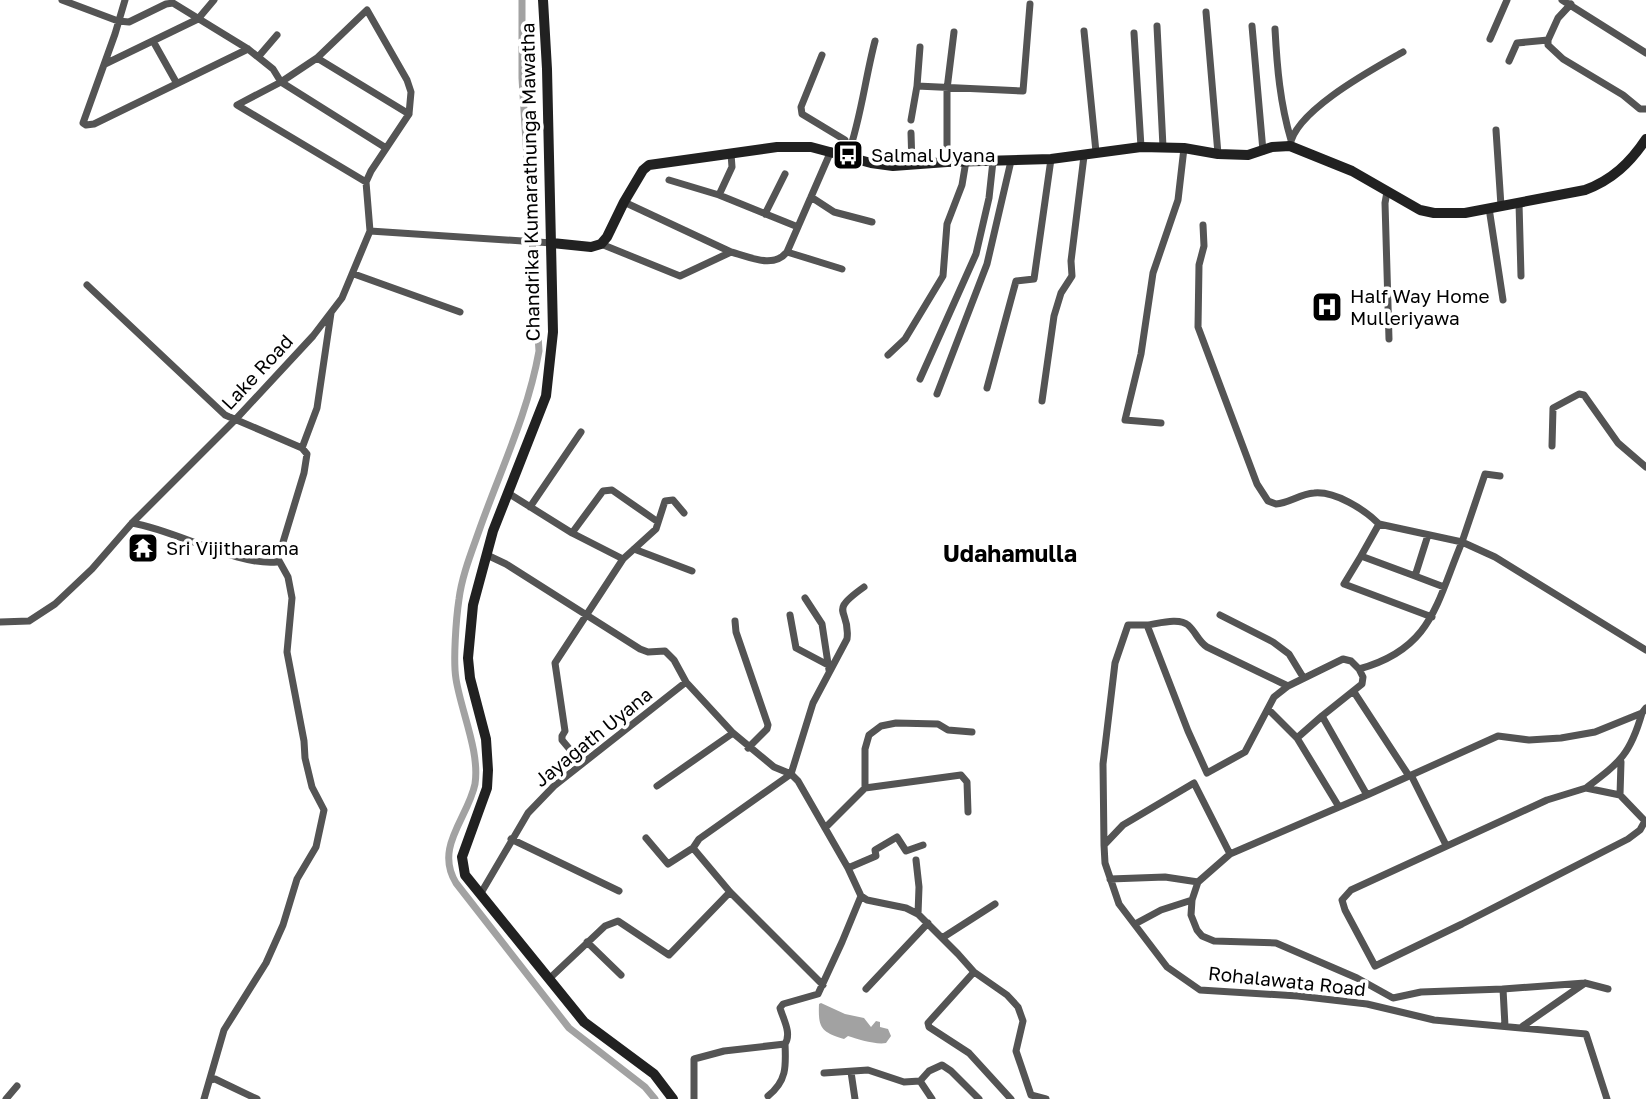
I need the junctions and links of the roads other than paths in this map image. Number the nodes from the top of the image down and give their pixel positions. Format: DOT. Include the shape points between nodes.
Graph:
graph roads {
  1 [pos="125,0"];
  2 [pos="214,0"];
  3 [pos="543,0"];
  4 [pos="1507,0"];
  5 [pos="1562,0"];
  6 [pos="68,1"];
  7 [pos="1030,4"];
  8 [pos="1571,4"];
  9 [pos="1206,12"];
  10 [pos="198,19"];
  11 [pos="118,21"];
  12 [pos="1157,26"];
  13 [pos="1252,26"];
  14 [pos="1275,29"];
  15 [pos="1084,31"];
  16 [pos="954,32"];
  17 [pos="1134,33"];
  18 [pos="277,35"];
  19 [pos="1490,39"];
  20 [pos="153,40"];
  21 [pos="1548,40"];
  22 [pos="875,41"];
  23 [pos="920,47"];
  24 [pos="248,48"];
  25 [pos="1403,52"];
  26 [pos="1646,53"];
  27 [pos="822,55"];
  28 [pos="259,56"];
  29 [pos="317,58"];
  30 [pos="1509,61"];
  31 [pos="104,64"];
  32 [pos="176,82"];
  33 [pos="281,82"];
  34 [pos="917,86"];
  35 [pos="947,89"];
  36 [pos="1646,109"];
  37 [pos="409,114"];
  38 [pos="911,120"];
  39 [pos="1496,130"];
  40 [pos="911,133"];
  41 [pos="1646,139"];
  42 [pos="1291,143"];
  43 [pos="1141,147"];
  44 [pos="1163,147"];
  45 [pos="386,148"];
  46 [pos="1184,148"];
  47 [pos="1096,152"];
  48 [pos="1263,152"];
  49 [pos="839,153"];
  50 [pos="731,154"];
  51 [pos="1218,154"];
  52 [pos="1084,156"];
  53 [pos="1051,159"];
  54 [pos="1011,160"];
  55 [pos="966,161"];
  56 [pos="993,161"];
  57 [pos="947,162"];
  58 [pos="912,165"];
  59 [pos="785,174"];
  60 [pos="669,180"];
  61 [pos="366,181"];
  62 [pos="1387,192"];
  63 [pos="719,195"];
  64 [pos="811,197"];
  65 [pos="624,202"];
  66 [pos="1518,203"];
  67 [pos="1501,206"];
  68 [pos="1489,208"];
  69 [pos="765,214"];
  70 [pos="872,222"];
  71 [pos="1203,225"];
  72 [pos="798,226"];
  73 [pos="370,231"];
  74 [pos="548,243"];
  75 [pos="601,244"];
  76 [pos="731,252"];
  77 [pos="787,252"];
  78 [pos="842,269"];
  79 [pos="354,274"];
  80 [pos="1521,276"];
  81 [pos="87,285"];
  82 [pos="1503,300"];
  83 [pos="331,312"];
  84 [pos="460,312"];
  85 [pos="1389,339"];
  86 [pos="888,355"];
  87 [pos="920,379"];
  88 [pos="987,388"];
  89 [pos="937,394"];
  90 [pos="1042,401"];
  91 [pos="235,420"];
  92 [pos="1161,423"];
  93 [pos="581,432"];
  94 [pos="1552,446"];
  95 [pos="302,448"];
  96 [pos="1646,467"];
  97 [pos="1500,477"];
  98 [pos="508,493"];
  99 [pos="530,507"];
  100 [pos="684,513"];
  101 [pos="658,522"];
  102 [pos="132,523"];
  103 [pos="1379,524"];
  104 [pos="572,533"];
  105 [pos="1428,535"];
  106 [pos="1462,542"];
  107 [pos="634,549"];
  108 [pos="487,555"];
  109 [pos="1361,556"];
  110 [pos="278,559"];
  111 [pos="623,559"];
  112 [pos="692,571"];
  113 [pos="1415,576"];
  114 [pos="864,587"];
  115 [pos="1444,587"];
  116 [pos="805,598"];
  117 [pos="790,615"];
  118 [pos="1220,615"];
  119 [pos="587,616"];
  120 [pos="1432,617"];
  121 [pos="735,621"];
  122 [pos="0,622"];
  123 [pos="1147,625"];
  124 [pos="1646,650"];
  125 [pos="828,668"];
  126 [pos="1359,669"];
  127 [pos="1303,677"];
  128 [pos="686,682"];
  129 [pos="1287,686"];
  130 [pos="1354,692"];
  131 [pos="1268,709"];
  132 [pos="1644,710"];
  133 [pos="1322,716"];
  134 [pos="972,732"];
  135 [pos="733,733"];
  136 [pos="1297,738"];
  137 [pos="748,748"];
  138 [pos="1620,762"];
  139 [pos="582,764"];
  140 [pos="1207,773"];
  141 [pos="791,774"];
  142 [pos="1410,776"];
  143 [pos="1194,783"];
  144 [pos="657,786"];
  145 [pos="865,788"];
  146 [pos="1586,788"];
  147 [pos="1620,794"];
  148 [pos="1367,795"];
  149 [pos="1339,807"];
  150 [pos="968,812"];
  151 [pos="1646,821"];
  152 [pos="825,828"];
  153 [pos="646,838"];
  154 [pos="511,839"];
  155 [pos="923,845"];
  156 [pos="1104,845"];
  157 [pos="1446,845"];
  158 [pos="693,848"];
  159 [pos="1230,854"];
  160 [pos="916,860"];
  161 [pos="848,868"];
  162 [pos="1110,879"];
  163 [pos="1198,882"];
  164 [pos="619,891"];
  165 [pos="730,892"];
  166 [pos="481,893"];
  167 [pos="861,895"];
  168 [pos="1192,900"];
  169 [pos="995,904"];
  170 [pos="918,914"];
  171 [pos="928,923"];
  172 [pos="1135,924"];
  173 [pos="942,938"];
  174 [pos="587,943"];
  175 [pos="974,972"];
  176 [pos="621,975"];
  177 [pos="550,978"];
  178 [pos="1585,983"];
  179 [pos="823,985"];
  180 [pos="866,989"];
  181 [pos="1503,989"];
  182 [pos="1608,989"];
  183 [pos="1505,1026"];
  184 [pos="1522,1027"];
  185 [pos="785,1044"];
  186 [pos="851,1072"];
  187 [pos="824,1073"];
  188 [pos="210,1080"];
  189 [pos="920,1081"];
  190 [pos="17,1086"];
  191 [pos="768,1096"];
  192 [pos="1027,1097"];
  193 [pos="6,1099"];
  194 [pos="204,1099"];
  195 [pos="257,1099"];
  196 [pos="673,1099"];
  197 [pos="694,1099"];
  198 [pos="855,1099"];
  199 [pos="932,1099"];
  200 [pos="979,1099"];
  201 [pos="1011,1099"];
  202 [pos="1046,1099"];
  203 [pos="1607,1099"];
  1 -- 11 [label="street"];
  2 -- 10 [label="street"];
  3 -- 74 [label="main road, Chandrika Kumarathunga Mawatha"];
  4 -- 19 [label="street"];
  5 -- 8 [label="street"];
  6 -- 11 [label="street"];
  7 -- 35 [label="street" via="1023,91"];
  8 -- 21 [label="street"];
  8 -- 26 [label="street"];
  9 -- 51 [label="street"];
  10 -- 11 [label="street" via="166,4 129,22"];
  10 -- 20 [label="street"];
  10 -- 24 [label="street"];
  11 -- 31 [label="street"];
  12 -- 44 [label="street"];
  13 -- 48 [label="street"];
  14 -- 42 [label="street" via="1277,74"];
  15 -- 47 [label="street"];
  16 -- 35 [label="street"];
  17 -- 43 [label="street"];
  18 -- 28 [label="street"];
  20 -- 31 [label="street"];
  20 -- 32 [label="street"];
  21 -- 30 [label="street" via="1517,43"];
  21 -- 36 [label="street" via="1563,59"];
  22 -- 49 [label="street" via="855,135"];
  23 -- 34 [label="street"];
  24 -- 28 [label="street"];
  24 -- 32 [label="street"];
  25 -- 42 [label="street" via="1323,103 1296,131"];
  27 -- 49 [label="street" via="802,114 845,141"];
  28 -- 33 [label="street"];
  29 -- 33 [label="street"];
  29 -- 37 [label="street"];
  29 -- 37 [label="street" via="368,10 407,80"];
  31 -- 32 [label="street" via="83,123 94,124"];
  33 -- 45 [label="street"];
  33 -- 61 [label="street" via="237,105"];
  34 -- 35 [label="street"];
  34 -- 38 [label="street"];
  35 -- 57 [label="street"];
  37 -- 45 [label="street"];
  39 -- 67 [label="street"];
  40 -- 58 [label="street"];
  41 -- 66 [label="main road" via="1625,166 1602,183"];
  42 -- 48 [label="main road"];
  42 -- 62 [label="main road"];
  43 -- 44 [label="main road"];
  43 -- 47 [label="main road"];
  44 -- 46 [label="main road"];
  45 -- 61 [label="street"];
  46 -- 51 [label="main road"];
  46 -- 92 [label="street" via="1178,200 1153,273 1125,420"];
  47 -- 52 [label="main road"];
  48 -- 51 [label="main road"];
  49 -- 50 [label="main road" via="777,147"];
  49 -- 58 [label="main road" via="871,163"];
  49 -- 64 [label="street"];
  50 -- 63 [label="street" via="732,167"];
  50 -- 65 [label="main road" via="649,165"];
  52 -- 53 [label="main road"];
  52 -- 90 [label="street" via="1072,276 1054,316"];
  53 -- 54 [label="main road"];
  53 -- 88 [label="street" via="1034,279 1016,281"];
  54 -- 56 [label="main road"];
  54 -- 89 [label="street" via="986,264"];
  55 -- 56 [label="main road"];
  55 -- 57 [label="main road"];
  55 -- 86 [label="street" via="947,224 943,276 905,339"];
  56 -- 87 [label="street" via="976,254"];
  57 -- 58 [label="main road"];
  59 -- 69 [label="street"];
  60 -- 63 [label="street"];
  61 -- 73 [label="street"];
  62 -- 68 [label="main road" via="1434,213"];
  62 -- 85 [label="street"];
  63 -- 69 [label="street"];
  64 -- 70 [label="street" via="834,212"];
  64 -- 72 [label="street"];
  65 -- 75 [label="main road"];
  65 -- 76 [label="street"];
  66 -- 67 [label="main road"];
  66 -- 80 [label="street"];
  67 -- 68 [label="main road"];
  68 -- 82 [label="street"];
  69 -- 72 [label="street"];
  71 -- 103 [label="street" via="1198,327 1256,484 1268,501 1276,504 1313,493 1329,494"];
  72 -- 77 [label="street"];
  73 -- 74 [label="street"];
  73 -- 79 [label="street, Lake Road"];
  74 -- 75 [label="main road"];
  74 -- 98 [label="main road, Chandrika Kumarathunga Mawatha" via="553,332 546,396"];
  75 -- 76 [label="street" via="680,276"];
  76 -- 77 [label="street" via="768,262 782,259"];
  77 -- 78 [label="street"];
  79 -- 83 [label="street, Lake Road"];
  79 -- 84 [label="street"];
  81 -- 91 [label="street"];
  83 -- 91 [label="street, Lake Road"];
  83 -- 95 [label="street" via="317,408"];
  91 -- 95 [label="street"];
  91 -- 102 [label="street, Lake Road"];
  93 -- 99 [label="street"];
  94 -- 96 [label="street" via="1553,408 1584,395 1618,443"];
  95 -- 110 [label="street" via="307,454 304,473"];
  97 -- 106 [label="street" via="1485,474"];
  98 -- 99 [label="street"];
  98 -- 108 [label="main road, Chandrika Kumarathunga Mawatha"];
  99 -- 104 [label="street"];
  100 -- 101 [label="street" via="669,499"];
  101 -- 104 [label="street" via="607,489"];
  101 -- 107 [label="street"];
  102 -- 110 [label="street" via="264,564"];
  102 -- 122 [label="street, Lake Road" via="55,604 29,621"];
  103 -- 105 [label="street"];
  103 -- 109 [label="street"];
  104 -- 111 [label="street"];
  105 -- 106 [label="street"];
  105 -- 113 [label="street"];
  106 -- 115 [label="street"];
  106 -- 124 [label="street"];
  107 -- 111 [label="street"];
  107 -- 112 [label="street"];
  108 -- 119 [label="street"];
  108 -- 166 [label="main road, Chandrika Kumarathunga Mawatha" via="473,605 468,658 486,739 488,788 463,858 465,875"];
  109 -- 113 [label="street"];
  109 -- 120 [label="street" via="1344,583"];
  110 -- 188 [label="street" via="292,598 287,652 305,758 324,810 316,847 297,879 265,963 225,1030"];
  111 -- 119 [label="street"];
  113 -- 115 [label="street"];
  114 -- 125 [label="street" via="842,607 848,639"];
  115 -- 120 [label="street"];
  116 -- 125 [label="street" via="822,624"];
  117 -- 125 [label="street" via="796,648"];
  118 -- 127 [label="street" via="1273,642 1289,654"];
  119 -- 128 [label="street" via="640,649 665,651"];
  119 -- 139 [label="street" via="555,663 565,731 562,740"];
  120 -- 126 [label="street" via="1397,653"];
  121 -- 137 [label="street" via="768,725"];
  123 -- 129 [label="street" via="1183,622 1208,647"];
  123 -- 140 [label="street"];
  123 -- 156 [label="street, Rohalawata Road" via="1128,625 1115,663 1104,764"];
  125 -- 141 [label="street"];
  126 -- 127 [label="street" via="1343,659"];
  126 -- 130 [label="street" via="1362,684"];
  127 -- 129 [label="street"];
  128 -- 135 [label="street"];
  128 -- 139 [label="street, Jayagath Uyana"];
  129 -- 131 [label="street"];
  130 -- 133 [label="street"];
  130 -- 142 [label="street"];
  131 -- 136 [label="street"];
  131 -- 140 [label="street" via="1245,752"];
  132 -- 138 [label="street"];
  132 -- 142 [label="street" via="1595,732 1529,740 1498,736"];
  133 -- 136 [label="street"];
  133 -- 148 [label="street"];
  134 -- 145 [label="street" via="948,730 938,724 881,726 869,735 865,749"];
  135 -- 137 [label="street"];
  135 -- 144 [label="street"];
  136 -- 149 [label="street"];
  137 -- 141 [label="street"];
  138 -- 146 [label="street"];
  138 -- 147 [label="street"];
  139 -- 154 [label="street, Jayagath Uyana" via="528,813"];
  140 -- 143 [label="street"];
  141 -- 152 [label="street"];
  141 -- 158 [label="street" via="699,839"];
  142 -- 148 [label="street"];
  142 -- 157 [label="street"];
  143 -- 156 [label="street" via="1123,825"];
  143 -- 159 [label="street"];
  145 -- 150 [label="street" via="961,775 967,782"];
  145 -- 152 [label="street"];
  146 -- 147 [label="street"];
  146 -- 157 [label="street" via="1547,800"];
  147 -- 151 [label="street"];
  148 -- 149 [label="street"];
  149 -- 159 [label="street"];
  151 -- 157 [label="street" via="1628,839 1375,966 1342,900 1351,890"];
  152 -- 161 [label="street"];
  153 -- 158 [label="street" via="668,864"];
  154 -- 164 [label="street"];
  154 -- 166 [label="street, Jayagath Uyana"];
  155 -- 161 [label="street" via="906,851 897,837 875,850 876,856"];
  156 -- 162 [label="street, Rohalawata Road"];
  158 -- 165 [label="street"];
  159 -- 163 [label="street"];
  160 -- 170 [label="street"];
  161 -- 167 [label="street"];
  162 -- 163 [label="street" via="1165,877"];
  162 -- 172 [label="street, Rohalawata Road" via="1119,904"];
  163 -- 168 [label="street"];
  165 -- 174 [label="street" via="669,955 618,921"];
  165 -- 179 [label="street"];
  166 -- 177 [label="main road, Chandrika Kumarathunga Mawatha"];
  167 -- 170 [label="street"];
  167 -- 179 [label="street"];
  168 -- 172 [label="street"];
  168 -- 181 [label="street" via="1191,915 1202,936 1213,941 1276,943 1393,998 1421,992"];
  169 -- 173 [label="street"];
  170 -- 171 [label="street"];
  171 -- 173 [label="street"];
  171 -- 180 [label="street"];
  172 -- 183 [label="street, Rohalawata Road" via="1167,967 1200,990 1326,999 1434,1020"];
  173 -- 175 [label="street"];
  174 -- 176 [label="street"];
  174 -- 177 [label="street"];
  175 -- 192 [label="street" via="1018,1007 1023,1021 1016,1051"];
  175 -- 201 [label="street" via="929,1027 968,1053"];
  177 -- 196 [label="main road, Chandrika Kumarathunga Mawatha" via="584,1022 654,1074"];
  178 -- 181 [label="street"];
  178 -- 182 [label="street"];
  178 -- 184 [label="street"];
  179 -- 185 [label="street" via="814,996 783,1004"];
  181 -- 183 [label="street"];
  183 -- 184 [label="street, Rohalawata Road"];
  184 -- 203 [label="street, Rohalawata Road" via="1586,1034"];
  185 -- 191 [label="street" via="782,1083"];
  185 -- 197 [label="street" via="694,1059"];
  186 -- 187 [label="street"];
  186 -- 189 [label="street" via="868,1070 904,1082"];
  186 -- 198 [label="street"];
  188 -- 194 [label="street"];
  188 -- 195 [label="street"];
  189 -- 199 [label="street"];
  189 -- 200 [label="street" via="942,1065"];
  190 -- 193 [label="street"];
  192 -- 202 [label="street"];
}
